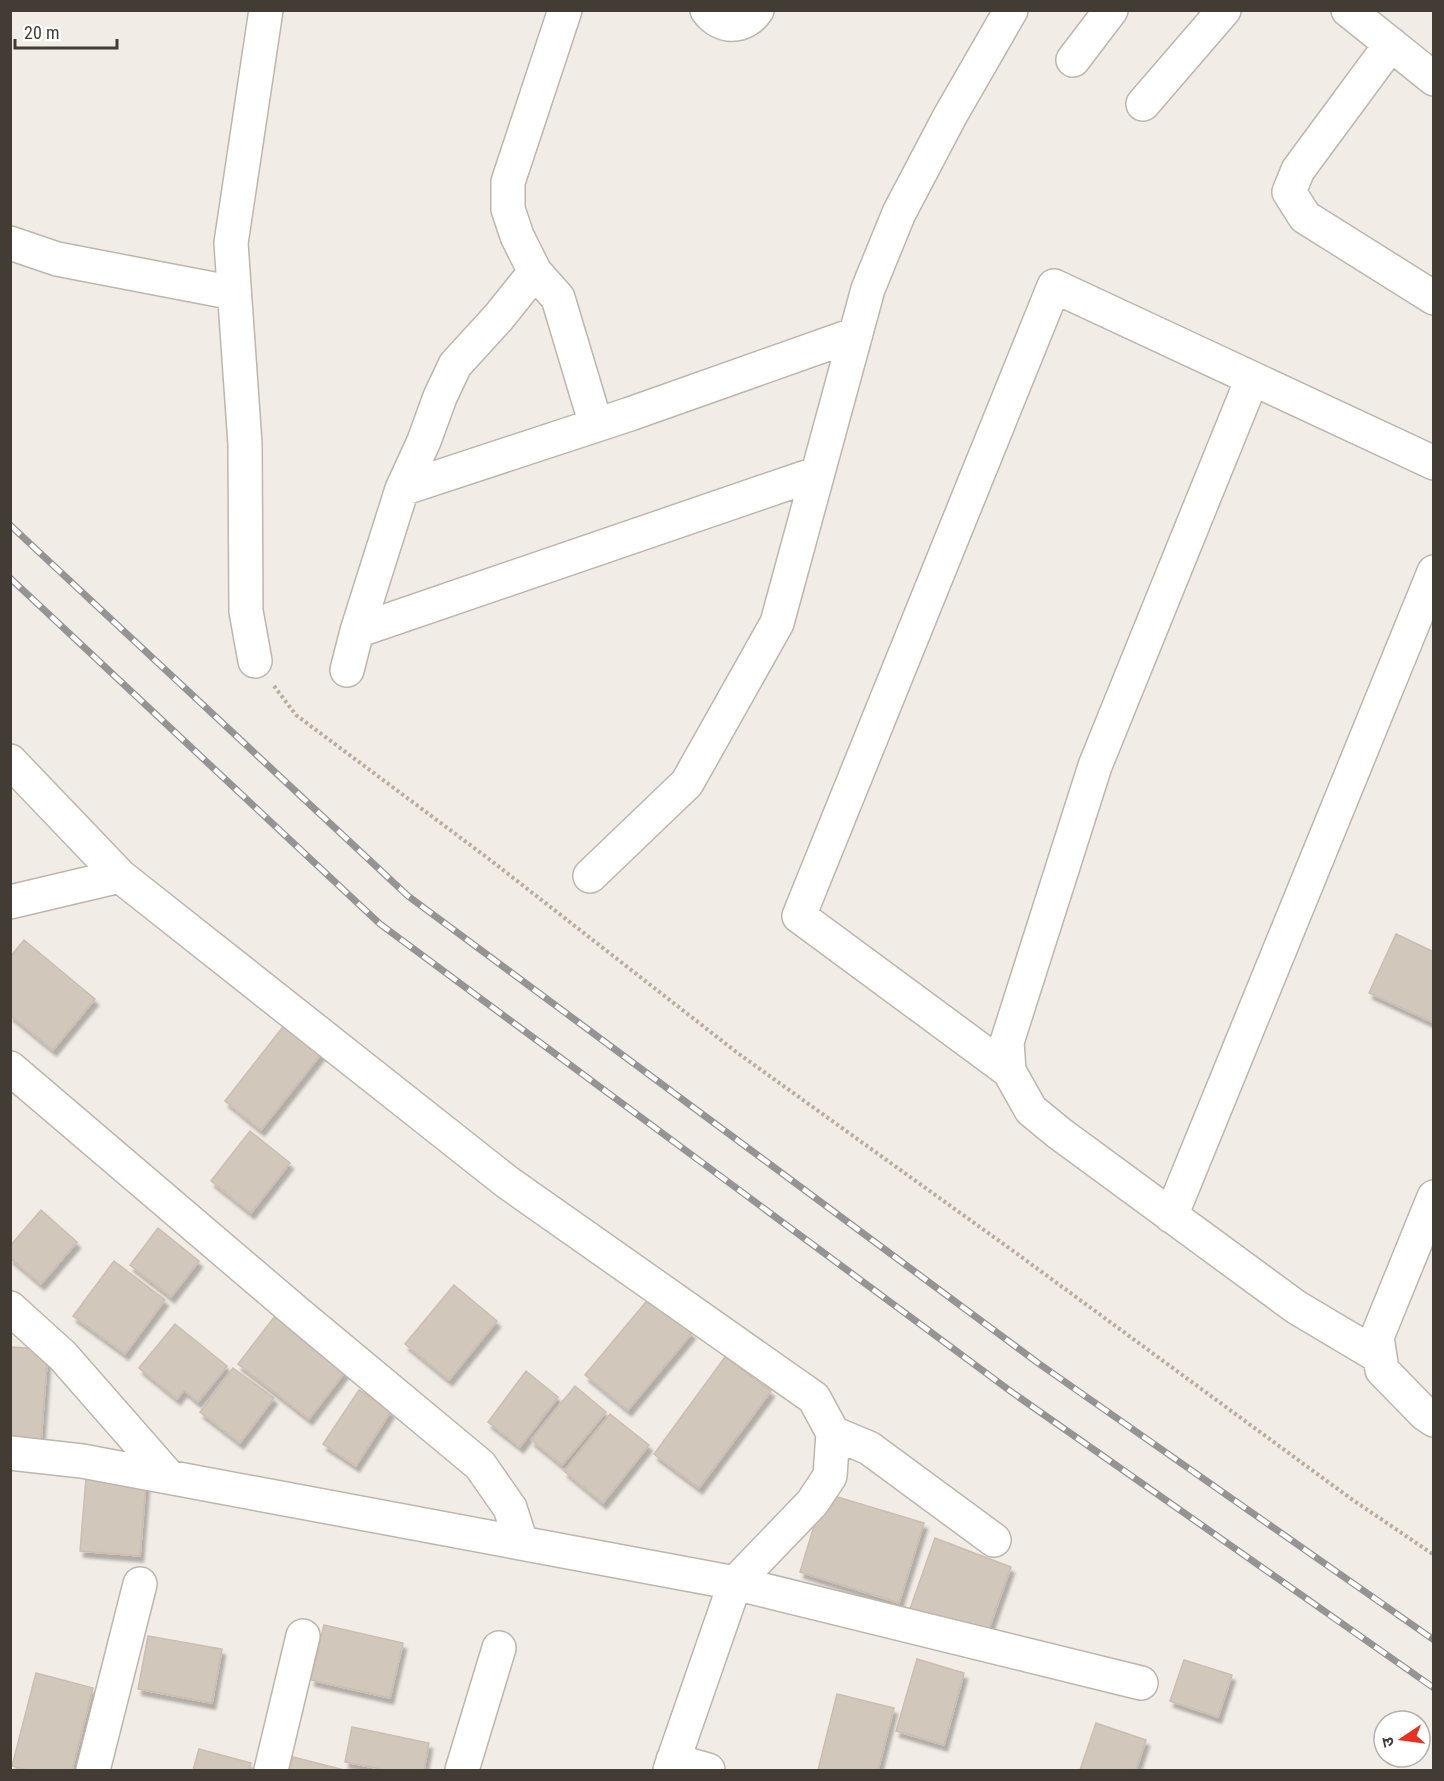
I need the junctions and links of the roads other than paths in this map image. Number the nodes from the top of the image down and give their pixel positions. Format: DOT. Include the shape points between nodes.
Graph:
graph roads {
  1 [pos="266,10"];
  2 [pos="565,10"];
  3 [pos="707,10"];
  4 [pos="757,10"];
  5 [pos="1011,10"];
  6 [pos="1111,10"];
  7 [pos="1224,10"];
  8 [pos="1348,10"];
  9 [pos="1390,44"];
  10 [pos="1073,60"];
  11 [pos="1434,79"];
  12 [pos="1143,104"];
  13 [pos="10,243"];
  14 [pos="535,272"];
  15 [pos="234,293"];
  16 [pos="1434,298"];
  17 [pos="856,334"];
  18 [pos="1252,379"];
  19 [pos="596,425"];
  20 [pos="1434,463"];
  21 [pos="818,473"];
  22 [pos="402,489"];
  23 [pos="1434,572"];
  24 [pos="357,631"];
  25 [pos="255,661"];
  26 [pos="347,670"];
  27 [pos="10,761"];
  28 [pos="120,876"];
  29 [pos="590,876"];
  30 [pos="10,902"];
  31 [pos="10,1068"];
  32 [pos="1010,1071"];
  33 [pos="1434,1197"];
  34 [pos="1172,1216"];
  35 [pos="10,1308"];
  36 [pos="1380,1357"];
  37 [pos="1434,1420"];
  38 [pos="833,1433"];
  39 [pos="10,1454"];
  40 [pos="169,1477"];
  41 [pos="994,1540"];
  42 [pos="520,1542"];
  43 [pos="735,1583"];
  44 [pos="140,1584"];
  45 [pos="303,1636"];
  46 [pos="499,1648"];
  47 [pos="1141,1683"];
  48 [pos="671,1765"];
  49 [pos="93,1770"];
  50 [pos="271,1770"];
  51 [pos="462,1770"];
  52 [pos="708,1770"];
  1 -- 15 [label="street" via="231,243"];
  2 -- 14 [label="street" via="508,182 508,209"];
  3 -- 4 [label="street" via="714,20 732,25 751,20"];
  5 -- 17 [label="street" via="899,213 868,289"];
  6 -- 10 [label="street"];
  7 -- 12 [label="street"];
  8 -- 9 [label="street"];
  9 -- 11 [label="street"];
  9 -- 16 [label="street" via="1298,170 1289,192 1305,217"];
  13 -- 15 [label="street" via="57,259"];
  14 -- 19 [label="street" via="558,298"];
  14 -- 22 [label="street" via="455,365"];
  15 -- 25 [label="street" via="245,444 246,611"];
  17 -- 19 [label="street"];
  17 -- 21 [label="street"];
  18 -- 20 [label="street"];
  18 -- 32 [label="street" via="1095,766 1007,1042"];
  18 -- 32 [label="street" via="1054,286 799,916"];
  19 -- 22 [label="street"];
  21 -- 24 [label="street"];
  21 -- 29 [label="street" via="777,623 687,783"];
  22 -- 24 [label="street"];
  23 -- 34 [label="street"];
  24 -- 26 [label="street"];
  27 -- 28 [label="street"];
  28 -- 30 [label="street"];
  28 -- 38 [label="street" via="507,1182 814,1398"];
  31 -- 42 [label="street" via="480,1465 510,1508"];
  32 -- 34 [label="street" via="1031,1110"];
  33 -- 36 [label="street" via="1377,1336"];
  34 -- 36 [label="street" via="1296,1307"];
  35 -- 40 [label="street" via="63,1356"];
  36 -- 37 [label="street" via="1382,1370"];
  38 -- 41 [label="street" via="869,1448"];
  38 -- 43 [label="street" via="830,1476 812,1503"];
  39 -- 40 [label="street" via="82,1461"];
  40 -- 42 [label="street"];
  42 -- 43 [label="street"];
  43 -- 47 [label="street"];
  43 -- 48 [label="street"];
  44 -- 49 [label="street"];
  45 -- 50 [label="street"];
  46 -- 51 [label="street"];
  48 -- 52 [label="street"];
}
